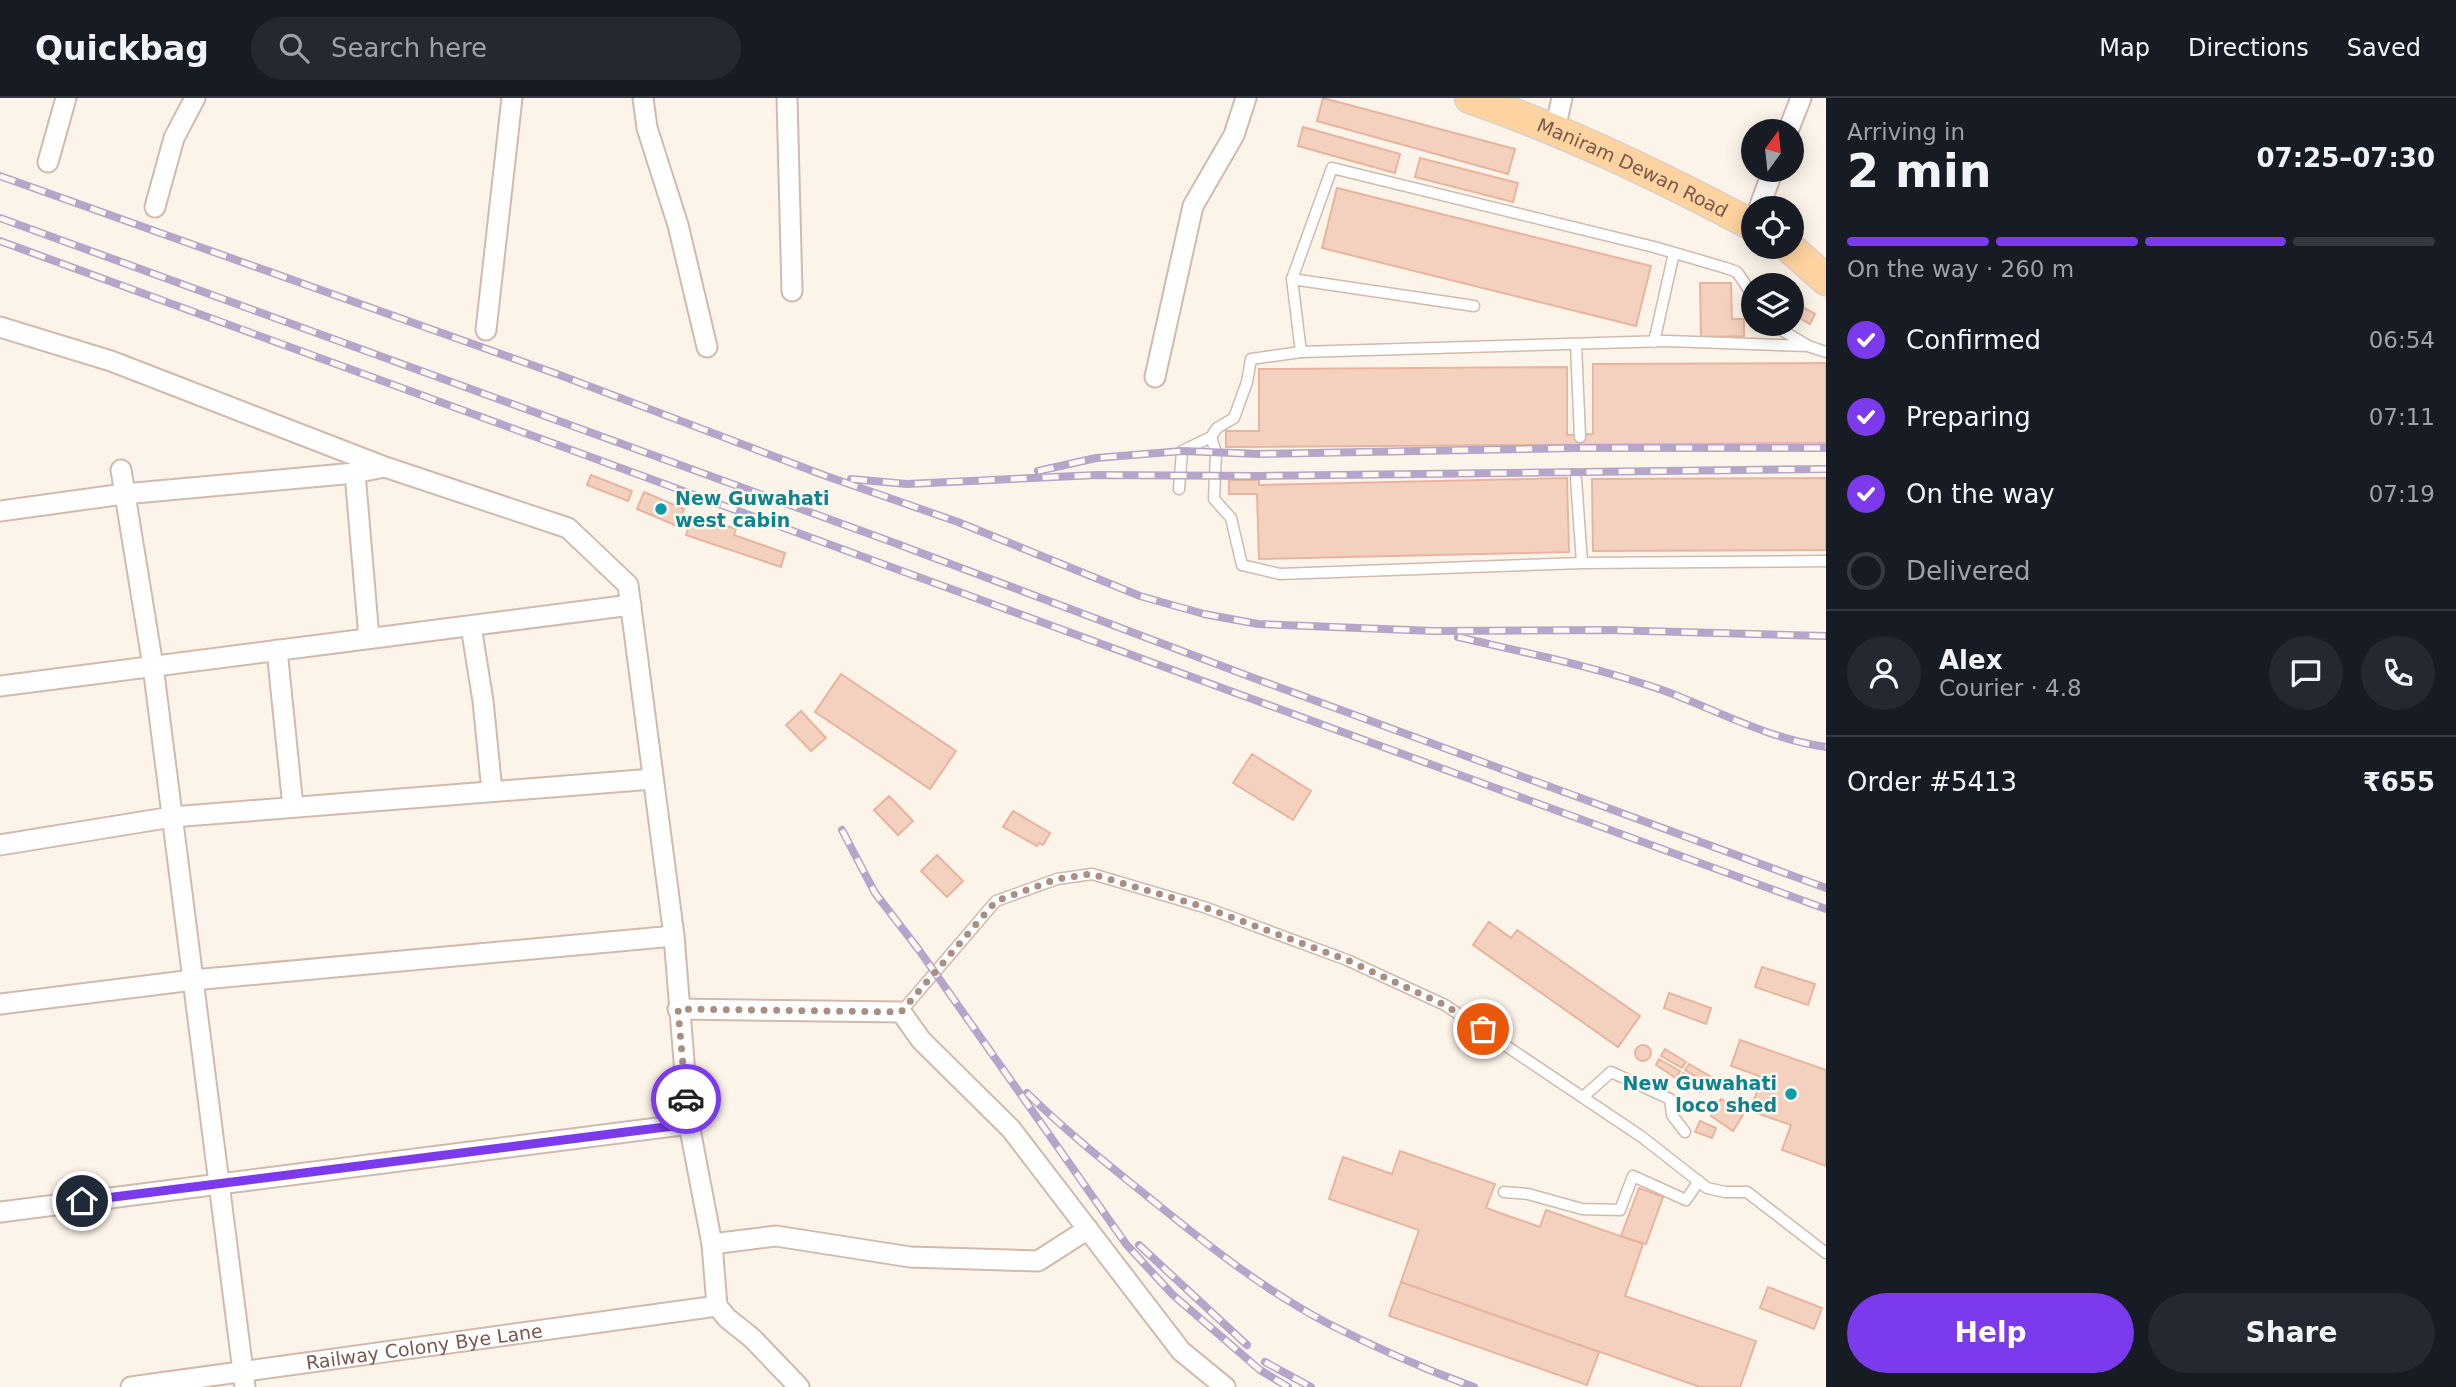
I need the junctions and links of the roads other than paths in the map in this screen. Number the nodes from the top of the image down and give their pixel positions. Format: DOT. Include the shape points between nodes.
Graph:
graph roads {
  1 [pos="66,98"];
  2 [pos="195,98"];
  3 [pos="512,98"];
  4 [pos="643,98"];
  5 [pos="787,98"];
  6 [pos="1246,98"];
  7 [pos="1470,98"];
  8 [pos="1515,98"];
  9 [pos="1801,98"];
  10 [pos="1559,114"];
  11 [pos="1793,119"];
  12 [pos="48,162"];
  13 [pos="1741,201"];
  14 [pos="155,207"];
  15 [pos="1741,219"];
  16 [pos="1804,243"];
  17 [pos="1674,253"];
  18 [pos="1802,259"];
  19 [pos="1826,263"];
  20 [pos="1741,278"];
  21 [pos="1292,279"];
  22 [pos="1826,280"];
  23 [pos="792,291"];
  24 [pos="1474,306"];
  25 [pos="0,327"];
  26 [pos="486,330"];
  27 [pos="1792,336"];
  28 [pos="1654,342"];
  29 [pos="1576,344"];
  30 [pos="1808,346"];
  31 [pos="708,347"];
  32 [pos="1301,352"];
  33 [pos="1826,352"];
  34 [pos="1155,377"];
  35 [pos="1212,437"];
  36 [pos="1580,437"];
  37 [pos="385,467"];
  38 [pos="121,470"];
  39 [pos="355,473"];
  40 [pos="1576,479"];
  41 [pos="1179,489"];
  42 [pos="124,494"];
  43 [pos="0,511"];
  44 [pos="1826,561"];
  45 [pos="1582,563"];
  46 [pos="631,605"];
  47 [pos="471,626"];
  48 [pos="369,638"];
  49 [pos="278,650"];
  50 [pos="153,666"];
  51 [pos="0,685"];
  52 [pos="653,779"];
  53 [pos="492,791"];
  54 [pos="293,807"];
  55 [pos="172,817"];
  56 [pos="0,845"];
  57 [pos="674,936"];
  58 [pos="193,980"];
  59 [pos="0,1004"];
  60 [pos="678,1009"];
  61 [pos="901,1012"];
  62 [pos="1583,1097"];
  63 [pos="689,1124"];
  64 [pos="1685,1132"];
  65 [pos="1699,1181"];
  66 [pos="219,1183"];
  67 [pos="1504,1192"];
  68 [pos="0,1212"];
  69 [pos="1088,1229"];
  70 [pos="712,1244"];
  71 [pos="1826,1253"];
  72 [pos="717,1306"];
  73 [pos="244,1379"];
  74 [pos="131,1387"];
  75 [pos="799,1387"];
  76 [pos="1225,1387"];
  1 -- 12 [label="street"];
  2 -- 14 [label="street" via="174,138"];
  3 -- 26 [label="street"];
  4 -- 31 [label="street" via="647,128 678,225"];
  5 -- 23 [label="street"];
  6 -- 34 [label="street" via="1234,135 1193,206"];
  7 -- 10 [label="main road, Maniram Dewan Road"];
  8 -- 10 [label="main road, Maniram Dewan Road"];
  9 -- 11 [label="street"];
  10 -- 13 [label="main road, Maniram Dewan Road"];
  10 -- 15 [label="main road, Maniram Dewan Road"];
  16 -- 19 [label="main road"];
  17 -- 20 [label="lane" via="1737,272"];
  17 -- 21 [label="lane" via="1332,168"];
  17 -- 28 [label="lane"];
  18 -- 22 [label="main road"];
  21 -- 24 [label="lane"];
  21 -- 32 [label="lane"];
  25 -- 37 [label="street" via="111,361"];
  27 -- 30 [label="lane"];
  28 -- 29 [label="lane"];
  28 -- 30 [label="lane"];
  29 -- 32 [label="lane"];
  29 -- 36 [label="lane"];
  30 -- 33 [label="lane"];
  32 -- 35 [label="lane" via="1251,359 1234,418 1217,428"];
  35 -- 41 [label="lane" via="1182,451"];
  35 -- 45 [label="lane" via="1214,499 1231,518 1242,565 1280,574"];
  37 -- 39 [label="street"];
  37 -- 46 [label="street" via="568,528 628,585"];
  38 -- 42 [label="street"];
  39 -- 42 [label="street"];
  39 -- 48 [label="street"];
  40 -- 45 [label="lane"];
  42 -- 43 [label="street"];
  42 -- 50 [label="street"];
  44 -- 45 [label="lane"];
  46 -- 47 [label="street"];
  46 -- 52 [label="street"];
  47 -- 48 [label="street"];
  47 -- 53 [label="street"];
  48 -- 49 [label="street"];
  49 -- 50 [label="street"];
  49 -- 54 [label="street"];
  50 -- 51 [label="street"];
  50 -- 55 [label="street"];
  52 -- 53 [label="street"];
  52 -- 57 [label="street"];
  53 -- 54 [label="street"];
  54 -- 55 [label="street"];
  55 -- 56 [label="street"];
  55 -- 58 [label="street"];
  57 -- 58 [label="street"];
  57 -- 60 [label="street"];
  58 -- 59 [label="street"];
  58 -- 66 [label="street"];
  60 -- 61 [label="street"];
  60 -- 63 [label="street"];
  61 -- 62 [label="lane" via="996,901 1057,879 1091,874 1204,907 1347,960 1445,1005"];
  61 -- 69 [label="street" via="921,1040 1011,1129"];
  62 -- 64 [label="lane" via="1611,1072 1670,1099 1672,1115"];
  62 -- 65 [label="lane"];
  63 -- 66 [label="street"];
  63 -- 70 [label="street"];
  65 -- 67 [label="lane" via="1686,1200 1633,1177 1620,1210 1582,1209"];
  65 -- 71 [label="lane" via="1707,1188 1747,1192"];
  66 -- 68 [label="street"];
  66 -- 73 [label="street"];
  69 -- 70 [label="street" via="1038,1261 909,1257 776,1236"];
  69 -- 76 [label="street" via="1181,1352"];
  70 -- 72 [label="street"];
  72 -- 73 [label="street, Railway Colony Bye Lane"];
  72 -- 75 [label="street"];
  73 -- 74 [label="street, Railway Colony Bye Lane"];
}
